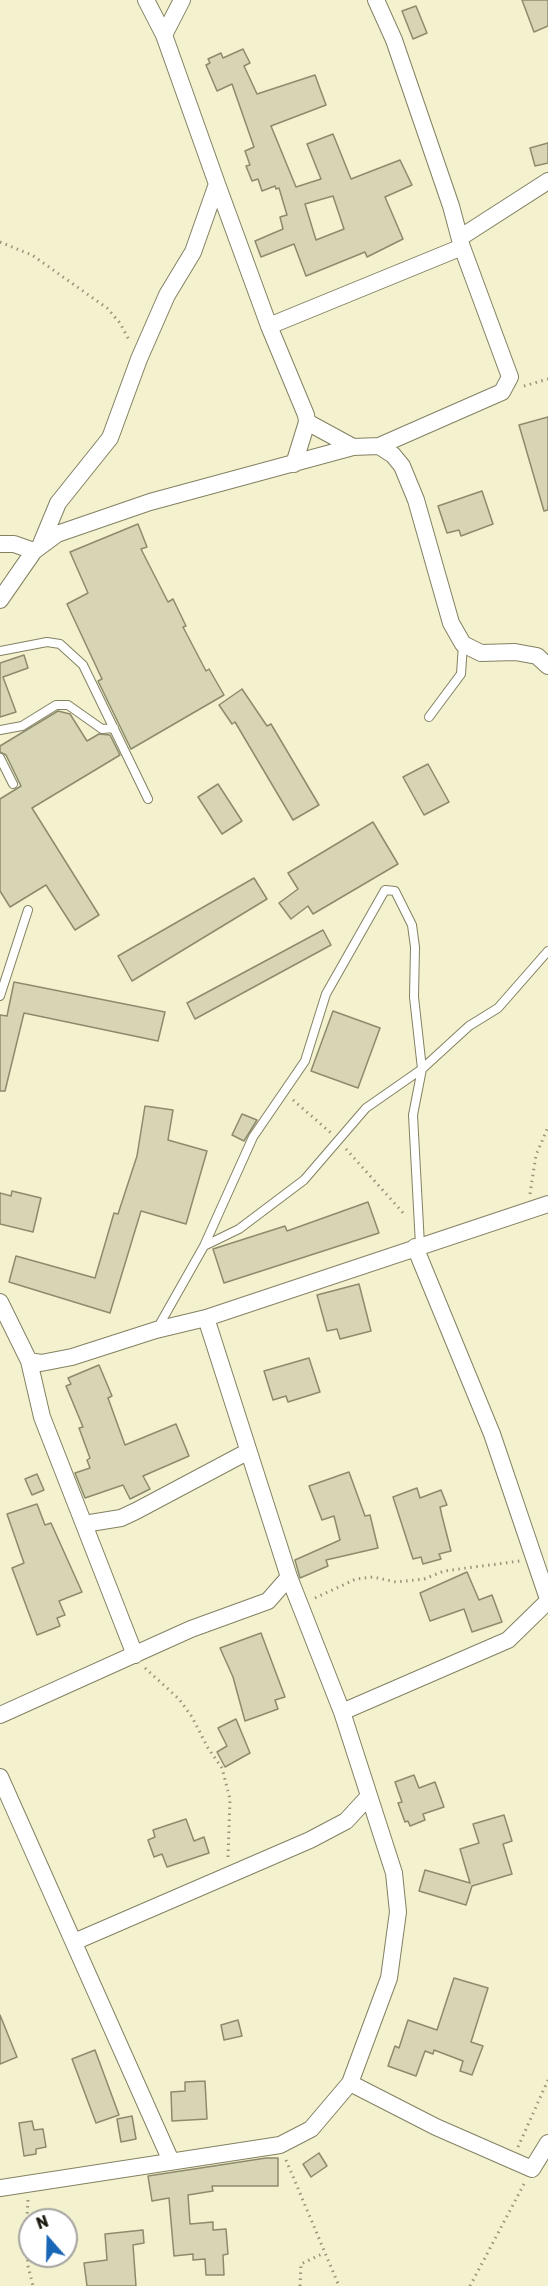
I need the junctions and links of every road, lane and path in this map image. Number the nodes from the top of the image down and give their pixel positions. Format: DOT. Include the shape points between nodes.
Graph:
graph roads {
  1 [pos="146,0"];
  2 [pos="182,0"];
  3 [pos="376,0"];
  4 [pos="164,35"];
  5 [pos="548,182"];
  6 [pos="217,184"];
  7 [pos="0,242"];
  8 [pos="462,242"];
  9 [pos="269,326"];
  10 [pos="138,359"];
  11 [pos="307,422"];
  12 [pos="380,446"];
  13 [pos="353,447"];
  14 [pos="294,464"];
  15 [pos="0,544"];
  16 [pos="38,548"];
  17 [pos="0,600"];
  18 [pos="463,645"];
  19 [pos="0,651"];
  20 [pos="548,666"];
  21 [pos="429,717"];
  22 [pos="114,728"];
  23 [pos="0,730"];
  24 [pos="0,758"];
  25 [pos="13,784"];
  26 [pos="148,799"];
  27 [pos="28,910"];
  28 [pos="548,951"];
  29 [pos="0,996"];
  30 [pos="422,1069"];
  31 [pos="282,1092"];
  32 [pos="548,1127"];
  33 [pos="340,1141"];
  34 [pos="548,1204"];
  35 [pos="528,1210"];
  36 [pos="418,1240"];
  37 [pos="204,1246"];
  38 [pos="0,1302"];
  39 [pos="206,1318"];
  40 [pos="156,1330"];
  41 [pos="29,1361"];
  42 [pos="247,1452"];
  43 [pos="84,1524"];
  44 [pos="534,1559"];
  45 [pos="289,1576"];
  46 [pos="548,1600"];
  47 [pos="268,1601"];
  48 [pos="300,1608"];
  49 [pos="135,1655"];
  50 [pos="342,1712"];
  51 [pos="0,1715"];
  52 [pos="0,1777"];
  53 [pos="369,1796"];
  54 [pos="232,1874"];
  55 [pos="74,1942"];
  56 [pos="548,2080"];
  57 [pos="350,2083"];
  58 [pos="548,2143"];
  59 [pos="280,2145"];
  60 [pos="171,2160"];
  61 [pos="511,2162"];
  62 [pos="532,2169"];
  63 [pos="29,2183"];
  64 [pos="0,2188"];
  65 [pos="324,2253"];
  66 [pos="33,2286"];
  67 [pos="300,2286"];
  68 [pos="339,2286"];
  69 [pos="470,2286"];
  1 -- 4 [label="street"];
  2 -- 4 [label="street"];
  3 -- 8 [label="street" via="394,40"];
  4 -- 6 [label="street"];
  5 -- 8 [label="street"];
  6 -- 9 [label="street"];
  6 -- 10 [label="street" via="193,252 167,295"];
  7 -- 10 [label="path" via="32,255 107,308 120,322"];
  8 -- 9 [label="street"];
  8 -- 12 [label="street" via="510,377 502,392"];
  9 -- 11 [label="street"];
  10 -- 16 [label="street" via="110,438 58,503"];
  11 -- 13 [label="street"];
  11 -- 14 [label="street"];
  12 -- 13 [label="street"];
  12 -- 18 [label="street" via="402,466 416,500 451,623"];
  13 -- 14 [label="street"];
  14 -- 16 [label="street" via="150,502 57,534"];
  15 -- 16 [label="street"];
  16 -- 17 [label="street"];
  18 -- 20 [label="street" via="482,653 537,656"];
  18 -- 21 [label="lane" via="461,674"];
  19 -- 22 [label="lane" via="47,642 60,644 82,665"];
  22 -- 23 [label="lane" via="102,729 68,705 56,705 22,726"];
  22 -- 26 [label="lane"];
  24 -- 25 [label="lane"];
  27 -- 29 [label="lane"];
  28 -- 30 [label="lane" via="498,1008 469,1026"];
  30 -- 31 [label="lane" via="412,925 395,891 385,890 326,994 305,1061"];
  30 -- 33 [label="lane" via="366,1108"];
  30 -- 36 [label="lane" via="413,1115"];
  31 -- 33 [label="path"];
  31 -- 37 [label="lane" via="253,1137"];
  32 -- 35 [label="path" via="536,1155"];
  33 -- 36 [label="path"];
  33 -- 37 [label="lane" via="304,1179 239,1229"];
  34 -- 35 [label="street"];
  35 -- 36 [label="street"];
  36 -- 39 [label="street"];
  36 -- 44 [label="street" via="492,1434"];
  37 -- 40 [label="lane"];
  38 -- 41 [label="street"];
  39 -- 40 [label="street"];
  39 -- 42 [label="street"];
  40 -- 41 [label="street" via="72,1357 42,1363"];
  41 -- 43 [label="street" via="42,1417"];
  42 -- 43 [label="street" via="121,1518"];
  42 -- 45 [label="street"];
  43 -- 49 [label="street"];
  44 -- 46 [label="street"];
  44 -- 48 [label="path" via="444,1571 424,1579 356,1579"];
  45 -- 47 [label="street"];
  45 -- 48 [label="street"];
  46 -- 50 [label="street" via="508,1640"];
  47 -- 48 [label="street"];
  47 -- 49 [label="street" via="191,1629"];
  48 -- 50 [label="street"];
  49 -- 51 [label="street"];
  49 -- 54 [label="path" via="179,1699 222,1768 230,1799 226,1848"];
  50 -- 53 [label="street"];
  52 -- 55 [label="street"];
  53 -- 54 [label="street" via="346,1821"];
  53 -- 57 [label="street" via="394,1873 398,1912 390,1978"];
  54 -- 55 [label="street"];
  55 -- 60 [label="street"];
  56 -- 61 [label="path"];
  57 -- 59 [label="street" via="311,2129"];
  57 -- 61 [label="street"];
  58 -- 62 [label="street"];
  59 -- 60 [label="street"];
  59 -- 65 [label="path"];
  60 -- 63 [label="street"];
  61 -- 62 [label="street"];
  62 -- 69 [label="path"];
  63 -- 64 [label="street"];
  63 -- 66 [label="path" via="26,2235"];
  65 -- 67 [label="path" via="301,2264"];
  65 -- 68 [label="path"];
}
